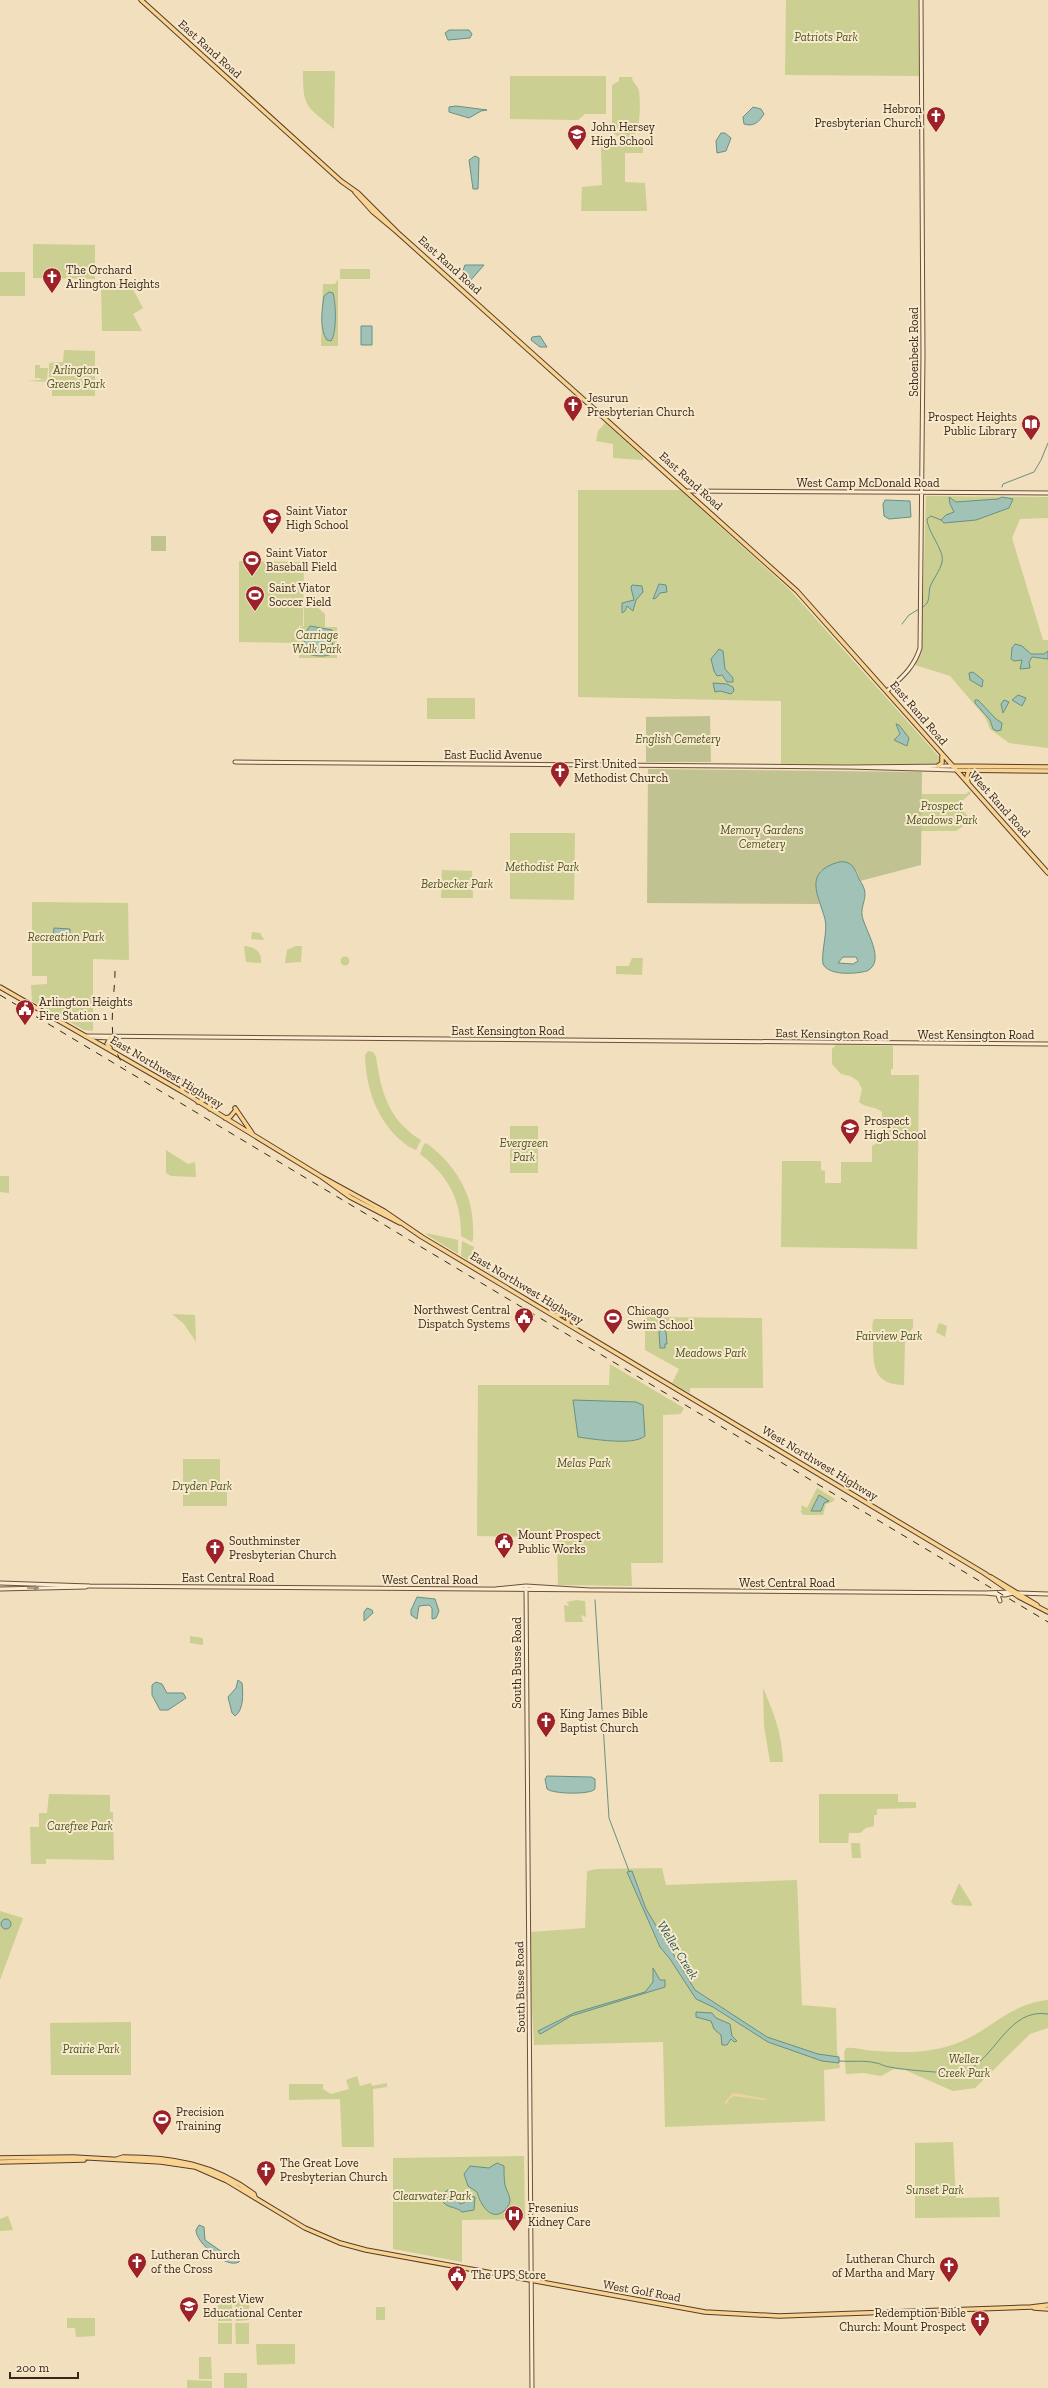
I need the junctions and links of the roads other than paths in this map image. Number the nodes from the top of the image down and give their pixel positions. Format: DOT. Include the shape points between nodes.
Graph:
graph roads {
  1 [pos="141,0"];
  2 [pos="921,0"];
  3 [pos="688,491"];
  4 [pos="922,492"];
  5 [pos="1048,493"];
  6 [pos="887,691"];
  7 [pos="942,754"];
  8 [pos="235,762"];
  9 [pos="938,766"];
  10 [pos="952,766"];
  11 [pos="848,767"];
  12 [pos="1048,767"];
  13 [pos="956,770"];
  14 [pos="970,770"];
  15 [pos="1048,771"];
  16 [pos="968,784"];
  17 [pos="1048,873"];
  18 [pos="0,987"];
  19 [pos="85,1036"];
  20 [pos="112,1037"];
  21 [pos="904,1043"];
  22 [pos="1048,1044"];
  23 [pos="110,1049"];
  24 [pos="181,1081"];
  25 [pos="183,1092"];
  26 [pos="198,1102"];
  27 [pos="210,1109"];
  28 [pos="224,1118"];
  29 [pos="254,1135"];
  30 [pos="552,1315"];
  31 [pos="568,1324"];
  32 [pos="643,1368"];
  33 [pos="987,1575"];
  34 [pos="0,1583"];
  35 [pos="90,1586"];
  36 [pos="526,1586"];
  37 [pos="1002,1587"];
  38 [pos="366,1588"];
  39 [pos="0,1589"];
  40 [pos="494,1589"];
  41 [pos="590,1590"];
  42 [pos="526,1591"];
  43 [pos="999,1593"];
  44 [pos="1013,1593"];
  45 [pos="1020,1593"];
  46 [pos="1048,1594"];
  47 [pos="1000,1601"];
  48 [pos="1040,1607"];
  49 [pos="1048,1612"];
  50 [pos="0,2158"];
  51 [pos="89,2160"];
  52 [pos="0,2162"];
  53 [pos="531,2280"];
  54 [pos="1048,2305"];
  55 [pos="1031,2307"];
  56 [pos="1048,2309"];
  57 [pos="532,2388"];
  1 -- 3 [label="main road, East Rand Road" via="355,192 373,212"];
  2 -- 4 [label="main road, Schoenbeck Road"];
  3 -- 4 [label="main road, West Camp McDonald Road"];
  3 -- 6 [label="main road, East Rand Road" via="797,591"];
  4 -- 5 [label="main road, West Camp McDonald Road"];
  4 -- 6 [label="main road, Schoenbeck Road" via="920,648 911,668"];
  6 -- 7 [label="main road, East Rand Road"];
  7 -- 9 [label="main road" via="943,761"];
  7 -- 10 [label="main road, East Rand Road"];
  8 -- 11 [label="main road, East Euclid Avenue"];
  9 -- 10 [label="main road, East Euclid Avenue"];
  9 -- 11 [label="main road, East Euclid Avenue"];
  10 -- 12 [label="main road"];
  10 -- 13 [label="main road, West Rand Road"];
  11 -- 13 [label="main road, East Euclid Avenue"];
  13 -- 14 [label="main road"];
  13 -- 16 [label="main road, West Rand Road"];
  14 -- 15 [label="main road"];
  14 -- 16 [label="main road" via="967,776"];
  16 -- 17 [label="main road, West Rand Road"];
  18 -- 19 [label="main road, East Northwest Highway"];
  19 -- 20 [label="main road, East Kensington Road" via="97,1039"];
  19 -- 23 [label="main road, East Northwest Highway"];
  20 -- 21 [label="main road, East Kensington Road"];
  20 -- 23 [label="main road" via="107,1044"];
  21 -- 22 [label="main road, West Kensington Road"];
  23 -- 25 [label="main road, East Northwest Highway"];
  24 -- 25 [label="main road"];
  25 -- 26 [label="main road, East Northwest Highway"];
  26 -- 27 [label="main road, East Northwest Highway"];
  26 -- 27 [label="main road" via="209,1098"];
  27 -- 28 [label="main road, East Northwest Highway"];
  28 -- 29 [label="main road, East Northwest Highway"];
  28 -- 29 [label="main road" via="235,1110"];
  29 -- 30 [label="main road, East Northwest Highway" via="350,1197 393,1222 402,1224"];
  30 -- 31 [label="main road, East Northwest Highway"];
  30 -- 31 [label="main road" via="568,1315"];
  31 -- 32 [label="main road, East Northwest Highway"];
  32 -- 33 [label="main road, West Northwest Highway"];
  33 -- 37 [label="main road, West Northwest Highway"];
  33 -- 45 [label="main road, West Northwest Highway"];
  34 -- 35 [label="main road, East Central Road"];
  35 -- 38 [label="main road, East Central Road"];
  39 -- 35 [label="main road, East Central Road, one-way"];
  36 -- 40 [label="main road, West Central Road"];
  36 -- 41 [label="main road, West Central Road"];
  36 -- 42 [label="main road, South Busse Road"];
  37 -- 43 [label="main road"];
  37 -- 44 [label="main road, West Northwest Highway"];
  38 -- 40 [label="main road, West Central Road"];
  40 -- 42 [label="main road, West Central Road"];
  41 -- 42 [label="main road, West Central Road"];
  41 -- 43 [label="main road, West Central Road"];
  42 -- 53 [label="main road, South Busse Road"];
  43 -- 44 [label="main road, West Central Road"];
  43 -- 47 [label="main road"];
  44 -- 45 [label="main road, West Central Road"];
  44 -- 48 [label="main road, West Northwest Highway"];
  45 -- 46 [label="main road, West Central Road"];
  45 -- 48 [label="main road, West Northwest Highway"];
  48 -- 49 [label="main road, West Northwest Highway"];
  50 -- 51 [label="main road" via="74,2157"];
  51 -- 52 [label="main road"];
  51 -- 53 [label="main road, West Golf Road" via="167,2162 195,2168 227,2181 300,2226 340,2243"];
  53 -- 55 [label="main road, West Golf Road" via="689,2310 752,2316"];
  53 -- 57 [label="main road, South Busse Road"];
  54 -- 55 [label="main road, West Golf Road"];
  55 -- 56 [label="main road, West Golf Road"];
}
